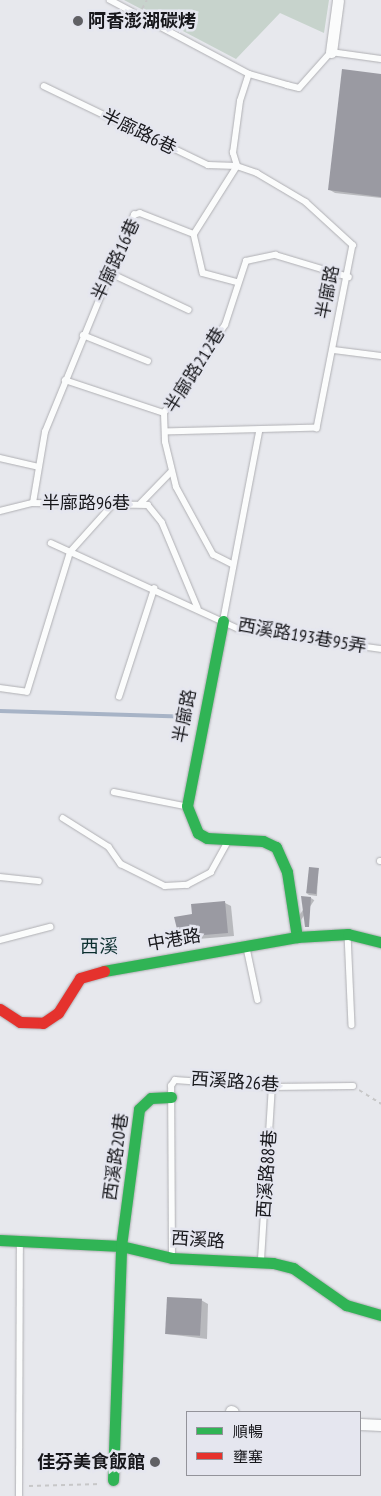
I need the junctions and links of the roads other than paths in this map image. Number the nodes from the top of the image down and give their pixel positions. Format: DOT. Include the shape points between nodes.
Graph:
graph roads {
  1 [pos="110,0"];
  2 [pos="338,0"];
  3 [pos="331,52"];
  4 [pos="381,59"];
  5 [pos="249,74"];
  6 [pos="44,86"];
  7 [pos="237,166"];
  8 [pos="194,234"];
  9 [pos="108,272"];
  10 [pos="349,277"];
  11 [pos="237,282"];
  12 [pos="189,310"];
  13 [pos="83,335"];
  14 [pos="334,350"];
  15 [pos="381,356"];
  16 [pos="148,362"];
  17 [pos="65,380"];
  18 [pos="164,413"];
  19 [pos="166,432"];
  20 [pos="259,432"];
  21 [pos="0,458"];
  22 [pos="36,466"];
  23 [pos="171,472"];
  24 [pos="114,502"];
  25 [pos="33,503"];
  26 [pos="141,503"];
  27 [pos="0,511"];
  28 [pos="51,544"];
  29 [pos="70,552"];
  30 [pos="233,565"];
  31 [pos="154,589"];
  32 [pos="198,608"];
  33 [pos="223,621"];
  34 [pos="381,649"];
  35 [pos="0,688"];
  36 [pos="119,697"];
  37 [pos="114,792"];
  38 [pos="187,806"];
  39 [pos="62,818"];
  40 [pos="229,840"];
  41 [pos="0,876"];
  42 [pos="39,882"];
  43 [pos="50,926"];
  44 [pos="348,934"];
  45 [pos="297,937"];
  46 [pos="0,940"];
  47 [pos="381,942"];
  48 [pos="246,946"];
  49 [pos="258,1000"];
  50 [pos="0,1008"];
  51 [pos="352,1025"];
  52 [pos="353,1086"];
  53 [pos="272,1087"];
  54 [pos="171,1097"];
  55 [pos="0,1240"];
  56 [pos="20,1241"];
  57 [pos="121,1246"];
  58 [pos="172,1258"];
  59 [pos="261,1260"];
  60 [pos="381,1315"];
  61 [pos="361,1424"];
  62 [pos="381,1425"];
  63 [pos="113,1480"];
  64 [pos="19,1496"];
  1 -- 5 [label="lane"];
  2 -- 3 [label="street"];
  3 -- 4 [label="lane"];
  3 -- 5 [label="lane" via="299,88"];
  5 -- 7 [label="lane" via="240,101 233,153"];
  6 -- 7 [label="lane, 半廍路6巷" via="208,165"];
  7 -- 8 [label="lane"];
  7 -- 10 [label="lane, 半廍路" via="306,202 342,231 354,251"];
  8 -- 9 [label="lane, 半廍路16巷" via="137,213"];
  8 -- 11 [label="lane" via="203,273"];
  9 -- 12 [label="lane"];
  9 -- 13 [label="lane, 半廍路16巷"];
  10 -- 11 [label="lane, 半廍路212巷" via="275,256 246,261"];
  10 -- 14 [label="lane, 半廍路"];
  11 -- 18 [label="lane, 半廍路212巷" via="225,325"];
  13 -- 16 [label="lane"];
  13 -- 17 [label="lane, 半廍路16巷"];
  14 -- 15 [label="lane"];
  14 -- 20 [label="lane, 半廍路" via="317,428"];
  17 -- 18 [label="lane"];
  17 -- 22 [label="lane, 半廍路16巷"];
  18 -- 19 [label="lane, 半廍路212巷"];
  19 -- 20 [label="lane, 半廍路"];
  19 -- 23 [label="lane, 半廍路212巷"];
  20 -- 30 [label="lane, 半廍路"];
  21 -- 22 [label="lane"];
  22 -- 25 [label="lane, 半廍路16巷"];
  23 -- 26 [label="lane"];
  23 -- 30 [label="lane, 半廍路212巷" via="213,556"];
  24 -- 25 [label="lane, 半廍路96巷"];
  24 -- 26 [label="lane, 半廍路96巷"];
  24 -- 29 [label="lane"];
  25 -- 27 [label="lane, 半廍路96巷"];
  26 -- 32 [label="lane, 半廍路96巷" via="162,522"];
  28 -- 29 [label="lane"];
  29 -- 31 [label="lane"];
  29 -- 35 [label="lane" via="27,692"];
  30 -- 33 [label="lane, 半廍路"];
  31 -- 32 [label="lane"];
  31 -- 36 [label="lane"];
  32 -- 33 [label="lane"];
  33 -- 34 [label="lane, 西溪路193巷95弄" via="239,629"];
  33 -- 38 [label="street, 半廍路"];
  37 -- 38 [label="lane"];
  38 -- 40 [label="street" via="198,833"];
  39 -- 40 [label="lane" via="109,847 120,864 165,886 187,885 211,872"];
  40 -- 45 [label="street" via="263,841 276,847 287,872"];
  41 -- 42 [label="lane"];
  43 -- 46 [label="lane"];
  44 -- 45 [label="street, 中港路"];
  44 -- 47 [label="street, 中港路"];
  44 -- 51 [label="lane"];
  45 -- 48 [label="street, 中港路"];
  48 -- 49 [label="lane"];
  48 -- 50 [label="street, 中港路" via="88,975 71,988 58,1013 43,1023 20,1022"];
  52 -- 53 [label="lane, 西溪路26巷"];
  53 -- 54 [label="lane, 西溪路26巷" via="180,1078 171,1086"];
  53 -- 59 [label="lane, 西溪路88巷"];
  54 -- 57 [label="street, 西溪路20巷" via="151,1098 139,1109"];
  54 -- 58 [label="lane, 西溪路26巷"];
  55 -- 56 [label="street, 西溪路"];
  56 -- 57 [label="street, 西溪路"];
  56 -- 64 [label="lane"];
  57 -- 58 [label="street, 西溪路"];
  57 -- 63 [label="street, 西溪路20巷"];
  58 -- 59 [label="street, 西溪路"];
  59 -- 60 [label="street, 西溪路" via="293,1268 346,1305"];
  61 -- 62 [label="street"];
}
